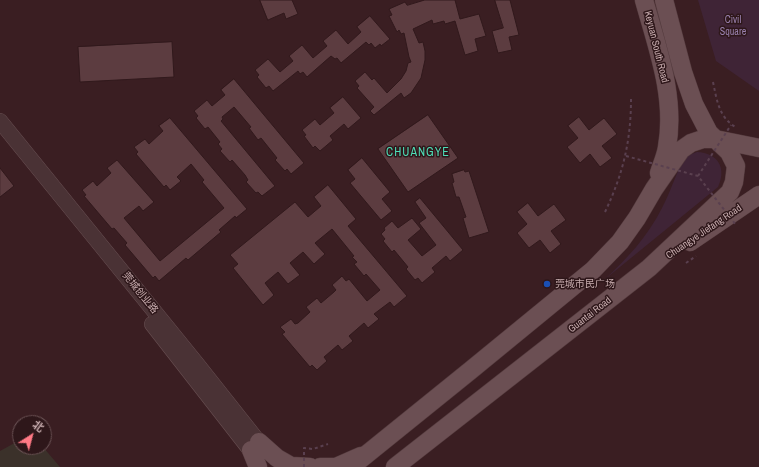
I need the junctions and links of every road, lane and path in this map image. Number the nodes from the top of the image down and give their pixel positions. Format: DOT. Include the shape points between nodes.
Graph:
graph roads {
  1 [pos="644,0"];
  2 [pos="664,0"];
  3 [pos="713,82"];
  4 [pos="631,99"];
  5 [pos="694,104"];
  6 [pos="0,121"];
  7 [pos="731,125"];
  8 [pos="0,135"];
  9 [pos="739,137"];
  10 [pos="715,140"];
  11 [pos="759,148"];
  12 [pos="626,156"];
  13 [pos="698,176"];
  14 [pos="654,189"];
  15 [pos="759,195"];
  16 [pos="605,212"];
  17 [pos="736,226"];
  18 [pos="649,268"];
  19 [pos="328,444"];
  20 [pos="255,446"];
  21 [pos="373,450"];
  22 [pos="258,467"];
  23 [pos="264,467"];
  24 [pos="278,467"];
  25 [pos="304,467"];
  26 [pos="310,467"];
  27 [pos="320,467"];
  28 [pos="351,467"];
  29 [pos="395,467"];
  1 -- 14 [label="main road, Keyuan South Road" via="665,76 669,120 667,147"];
  2 -- 5 [label="main road, Keyuan South Road"];
  3 -- 7 [label="path" via="719,108"];
  4 -- 12 [label="path" via="631,122"];
  5 -- 9 [label="main road" via="717,127"];
  5 -- 10 [label="main road, Keyuan South Road" via="708,133"];
  6 -- 20 [label="street, 莞城创业路" via="197,364"];
  7 -- 9 [label="path"];
  7 -- 13 [label="path, bridge"];
  8 -- 20 [label="street, 莞城创业路"];
  9 -- 10 [label="main road"];
  9 -- 11 [label="main road"];
  10 -- 14 [label="main road" via="703,139 681,150"];
  10 -- 18 [label="main road, Guantai Road" via="729,152 736,166 730,192"];
  12 -- 13 [label="path, bridge"];
  12 -- 16 [label="path"];
  13 -- 17 [label="path, bridge"];
  14 -- 21 [label="main road" via="620,242 593,270"];
  15 -- 18 [label="main road, Chuangye Jiefang Road"];
  18 -- 29 [label="main road, Guantai Road"];
  19 -- 25 [label="path, bridge" via="313,449 304,448"];
  20 -- 22 [label="main road"];
  20 -- 23 [label="street, 莞城创业路"];
  20 -- 24 [label="street, 莞城创业路"];
  20 -- 26 [label="main road" via="291,466"];
  21 -- 27 [label="main road" via="336,467"];
  21 -- 28 [label="main road"];
}
